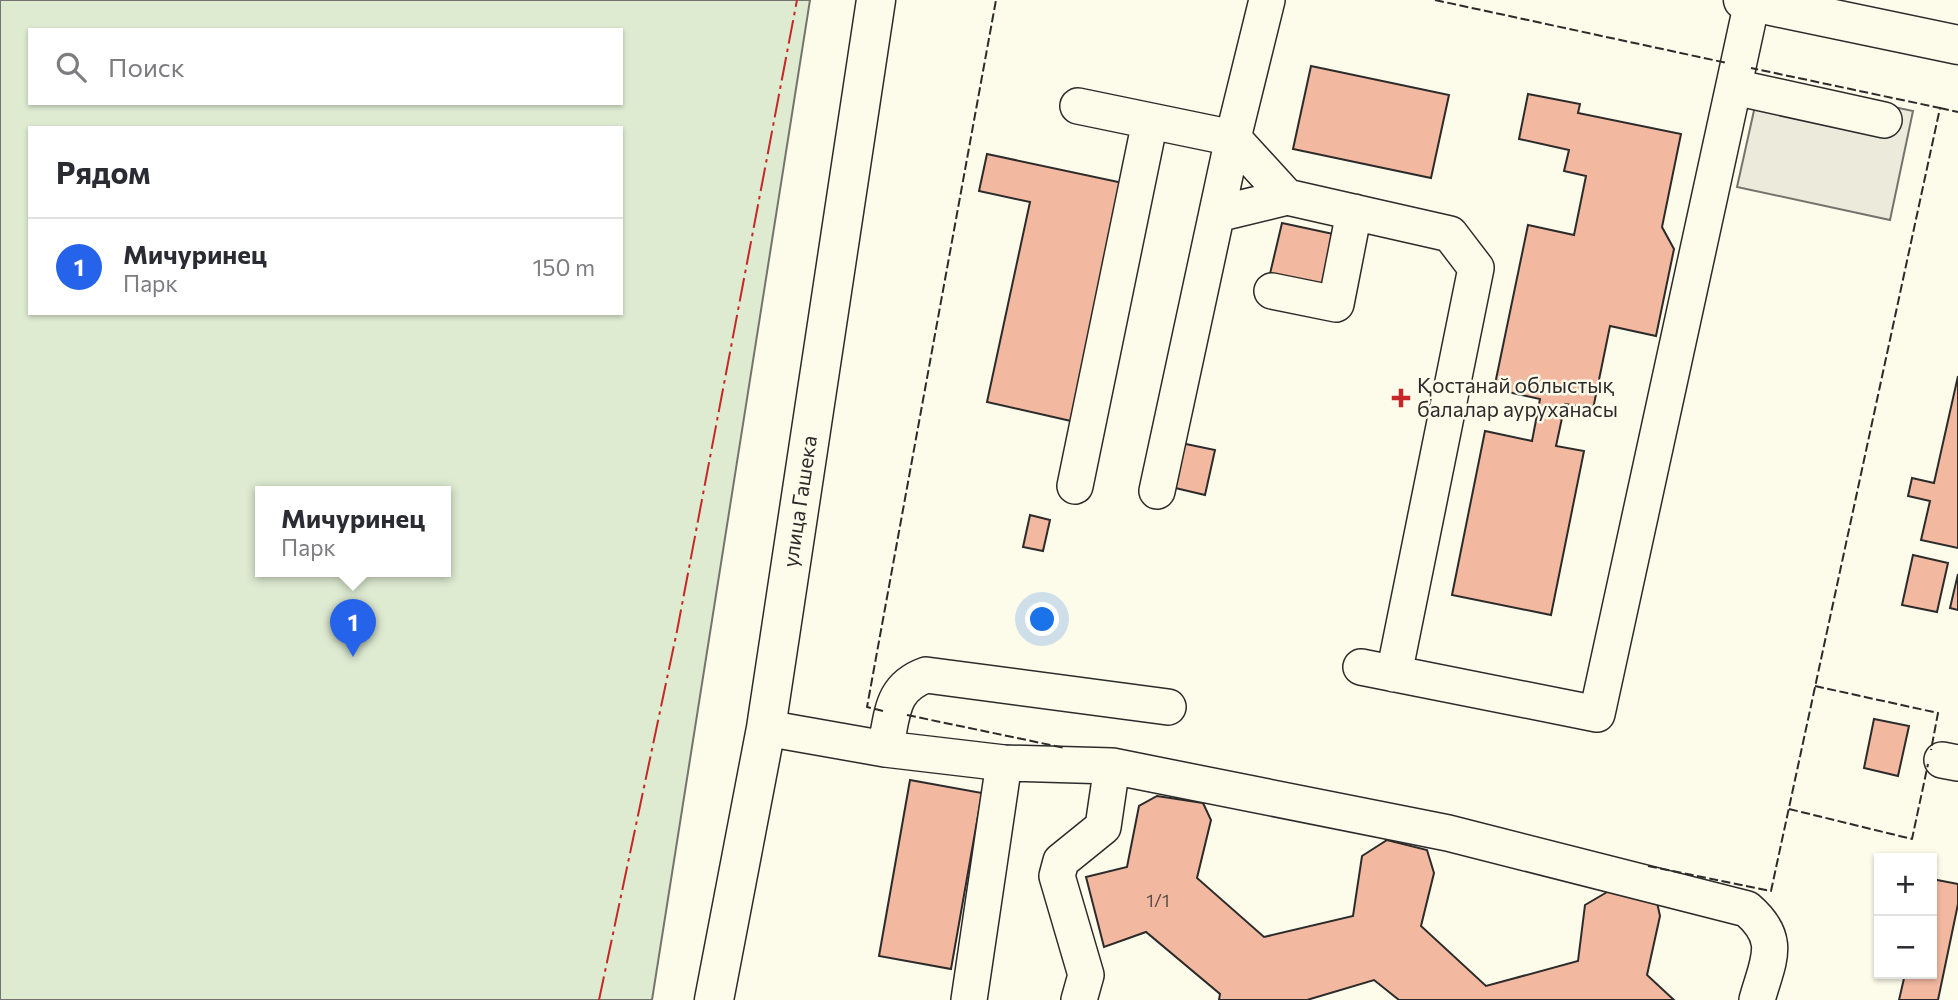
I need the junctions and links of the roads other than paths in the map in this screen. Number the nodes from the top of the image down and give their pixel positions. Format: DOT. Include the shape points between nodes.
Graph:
graph roads {
  1 [pos="876,0"];
  2 [pos="1266,0"];
  3 [pos="1748,1"];
  4 [pos="1958,45"];
  5 [pos="1734,87"];
  6 [pos="1078,106"];
  7 [pos="1884,120"];
  8 [pos="1150,121"];
  9 [pos="1233,138"];
  10 [pos="1287,197"];
  11 [pos="1354,212"];
  12 [pos="1217,214"];
  13 [pos="1272,291"];
  14 [pos="1075,486"];
  15 [pos="1157,491"];
  16 [pos="1361,667"];
  17 [pos="1394,674"];
  18 [pos="1168,707"];
  19 [pos="766,728"];
  20 [pos="885,748"];
  21 [pos="1004,763"];
  22 [pos="1112,766"];
  23 [pos="714,1000"];
  24 [pos="969,1000"];
  25 [pos="1079,1000"];
  26 [pos="1757,1000"];
  1 -- 19 [label="main road, улица Гашека"];
  2 -- 9 [label="lane"];
  3 -- 4 [label="main road"];
  3 -- 5 [label="lane"];
  5 -- 7 [label="lane"];
  5 -- 17 [label="lane" via="1597,714"];
  6 -- 8 [label="lane"];
  8 -- 9 [label="lane"];
  8 -- 14 [label="lane"];
  9 -- 10 [label="lane"];
  9 -- 12 [label="lane"];
  10 -- 11 [label="lane"];
  10 -- 12 [label="lane"];
  11 -- 13 [label="lane" via="1336,304"];
  11 -- 17 [label="lane" via="1450,233 1476,268"];
  12 -- 15 [label="lane"];
  16 -- 17 [label="lane"];
  18 -- 20 [label="lane" via="926,675 909,681 899,691"];
  19 -- 20 [label="lane"];
  19 -- 23 [label="main road, улица Гашека"];
  20 -- 21 [label="lane"];
  21 -- 22 [label="lane"];
  21 -- 24 [label="lane"];
  22 -- 25 [label="lane" via="1103,827 1061,861 1057,876 1086,975"];
  22 -- 26 [label="lane" via="1448,833 1747,909 1770,934 1772,949"];
}
